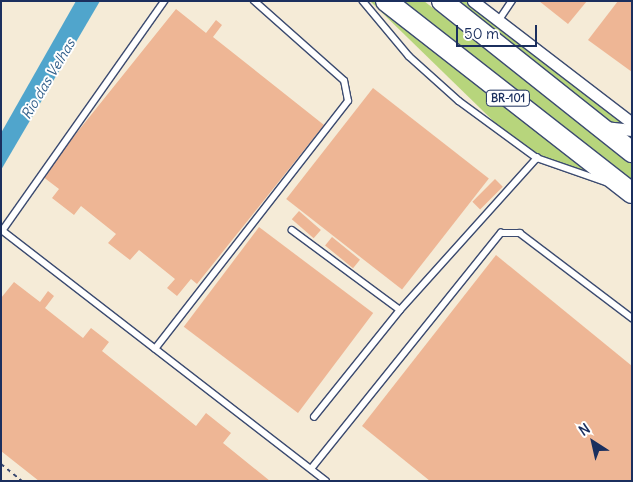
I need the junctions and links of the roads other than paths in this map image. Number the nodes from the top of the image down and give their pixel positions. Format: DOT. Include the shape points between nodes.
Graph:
graph roads {
  1 [pos="165,1"];
  2 [pos="254,1"];
  3 [pos="364,1"];
  4 [pos="386,1"];
  5 [pos="442,1"];
  6 [pos="473,1"];
  7 [pos="512,1"];
  8 [pos="499,20"];
  9 [pos="632,124"];
  10 [pos="600,127"];
  11 [pos="632,130"];
  12 [pos="632,152"];
  13 [pos="536,158"];
  14 [pos="626,189"];
  15 [pos="292,230"];
  16 [pos="400,310"];
  17 [pos="632,318"];
  18 [pos="155,349"];
  19 [pos="314,417"];
  20 [pos="311,470"];
  21 [pos="326,481"];
  1 -- 18 [label="lane" via="3,231"];
  2 -- 18 [label="lane" via="344,80 348,101"];
  3 -- 13 [label="lane" via="409,56 459,101"];
  4 -- 14 [label="highway, BR-101"];
  5 -- 10 [label="highway, BR-101"];
  6 -- 8 [label="street"];
  7 -- 8 [label="lane"];
  8 -- 9 [label="street"];
  10 -- 11 [label="street"];
  10 -- 12 [label="highway, BR-101"];
  13 -- 14 [label="lane"];
  13 -- 16 [label="lane"];
  15 -- 16 [label="lane"];
  16 -- 19 [label="lane"];
  17 -- 20 [label="lane" via="520,233 501,233"];
  18 -- 20 [label="lane"];
  20 -- 21 [label="lane"];
}
